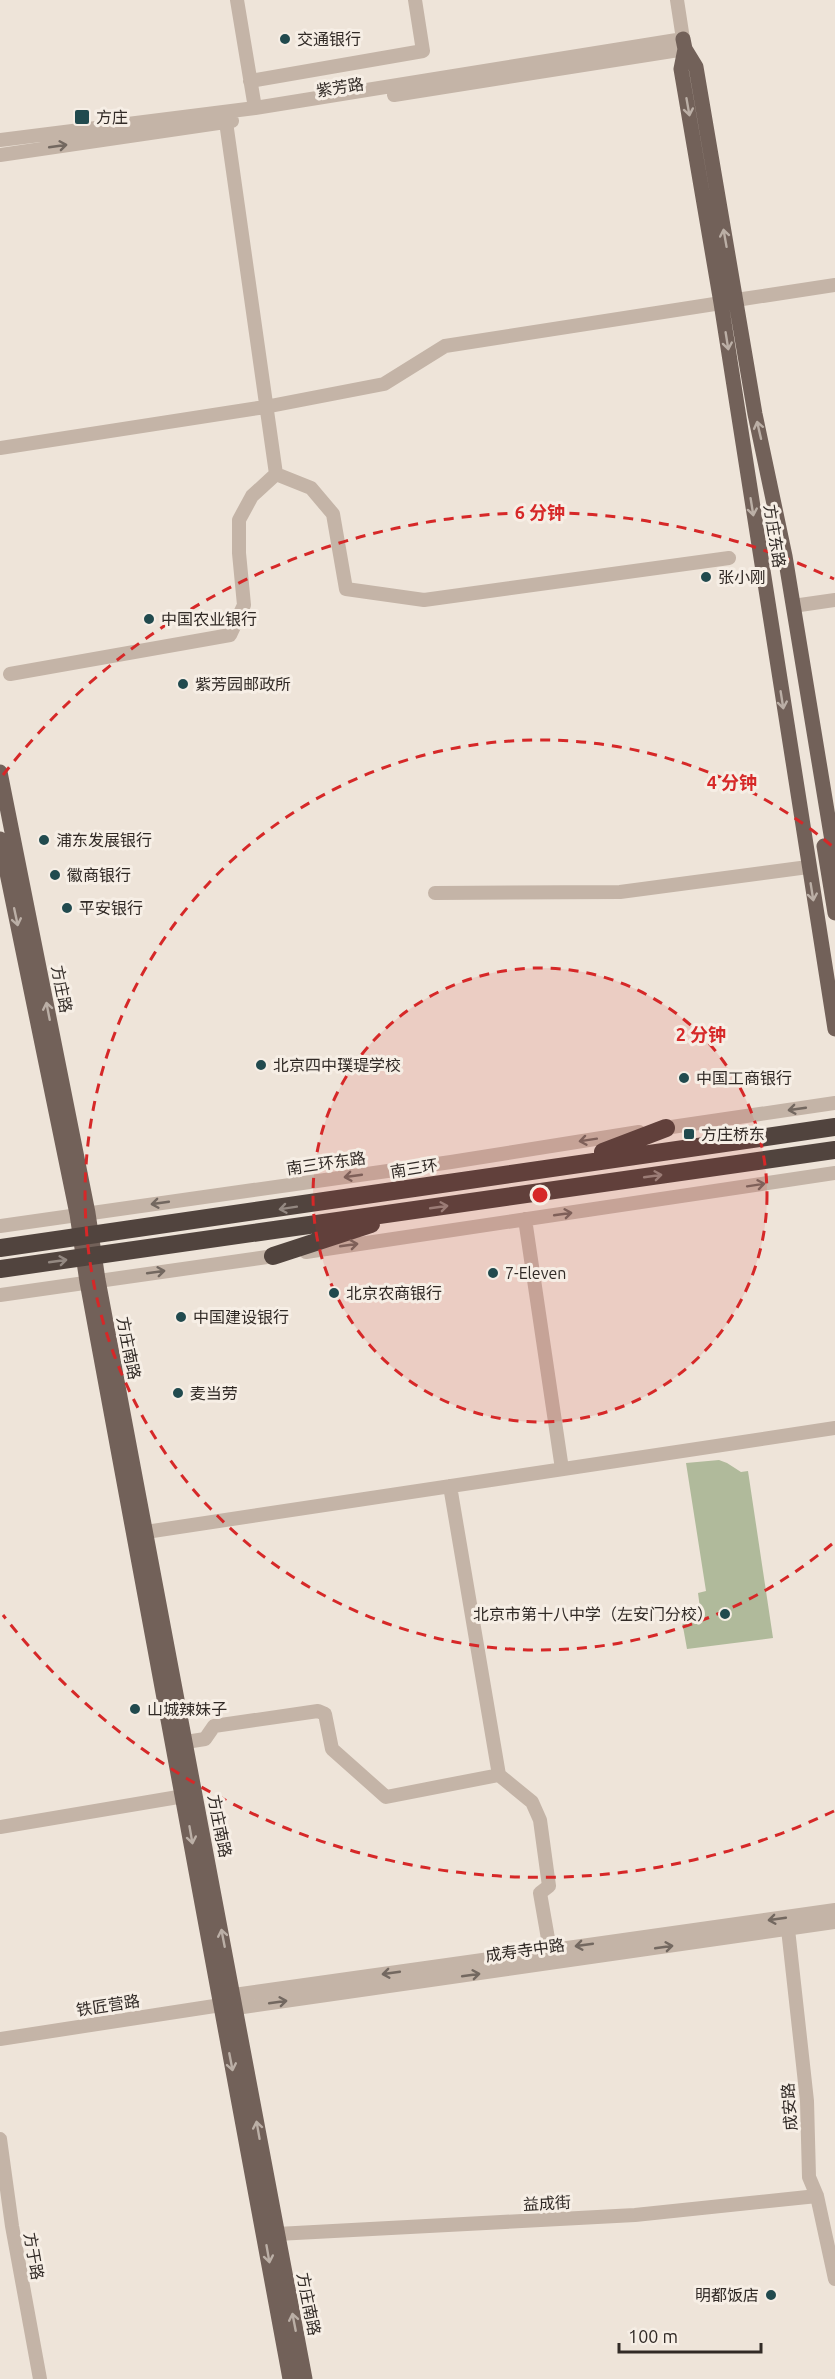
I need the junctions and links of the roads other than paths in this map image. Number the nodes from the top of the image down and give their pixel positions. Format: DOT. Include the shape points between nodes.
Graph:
graph roads {
  1 [pos="237,0"];
  2 [pos="415,0"];
  3 [pos="677,0"];
  4 [pos="684,44"];
  5 [pos="250,81"];
  6 [pos="255,108"];
  7 [pos="226,122"];
  8 [pos="0,140"];
  9 [pos="0,155"];
  10 [pos="835,285"];
  11 [pos="736,300"];
  12 [pos="721,303"];
  13 [pos="265,407"];
  14 [pos="737,411"];
  15 [pos="0,448"];
  16 [pos="276,474"];
  17 [pos="729,558"];
  18 [pos="835,600"];
  19 [pos="793,606"];
  20 [pos="9,674"];
  21 [pos="0,772"];
  22 [pos="0,839"];
  23 [pos="835,860"];
  24 [pos="808,867"];
  25 [pos="435,893"];
  26 [pos="835,913"];
  27 [pos="835,1029"];
  28 [pos="835,1103"];
  29 [pos="835,1127"];
  30 [pos="666,1128"];
  31 [pos="835,1150"];
  32 [pos="574,1163"];
  33 [pos="835,1173"];
  34 [pos="413,1210"];
  35 [pos="83,1213"];
  36 [pos="525,1219"];
  37 [pos="0,1226"];
  38 [pos="0,1248"];
  39 [pos="273,1256"];
  40 [pos="0,1269"];
  41 [pos="93,1281"];
  42 [pos="0,1295"];
  43 [pos="835,1428"];
  44 [pos="562,1469"];
  45 [pos="450,1486"];
  46 [pos="146,1532"];
  47 [pos="186,1742"];
  48 [pos="499,1775"];
  49 [pos="184,1796"];
  50 [pos="0,1827"];
  51 [pos="835,1910"];
  52 [pos="835,1922"];
  53 [pos="788,1929"];
  54 [pos="550,1950"];
  55 [pos="235,2002"];
  56 [pos="220,2005"];
  57 [pos="0,2038"];
  58 [pos="0,2139"];
  59 [pos="817,2196"];
  60 [pos="6,2227"];
  61 [pos="277,2234"];
  62 [pos="835,2279"];
  63 [pos="40,2379"];
  64 [pos="290,2379"];
  65 [pos="305,2379"];
  1 -- 5 [label="street"];
  2 -- 5 [label="street" via="423,51"];
  3 -- 4 [label="street"];
  4 -- 6 [label="street, 紫芳路"];
  4 -- 7 [label="street, 紫芳路"];
  11 -- 4 [label="main road, one-way" via="696,67"];
  4 -- 12 [label="main road, 方庄东路, one-way" via="681,69"];
  5 -- 6 [label="street"];
  6 -- 8 [label="street, 紫芳路"];
  9 -- 7 [label="street, 紫芳路, one-way"];
  7 -- 13 [label="street"];
  10 -- 11 [label="street"];
  11 -- 12 [label="main road"];
  19 -- 11 [label="main road, one-way"];
  12 -- 13 [label="street" via="445,346 384,384"];
  12 -- 14 [label="main road, 方庄东路, one-way"];
  13 -- 15 [label="street"];
  13 -- 16 [label="street"];
  14 -- 24 [label="main road, 方庄东路, one-way"];
  14 -- 26 [label="main road" via="768,509"];
  16 -- 17 [label="street" via="311,488 333,514 346,588 424,600"];
  16 -- 20 [label="street" via="252,496 239,520 244,605 230,635"];
  18 -- 19 [label="street"];
  19 -- 23 [label="main road"];
  35 -- 21 [label="main road, 方庄路, one-way"];
  22 -- 35 [label="main road, 方庄路, one-way"];
  24 -- 25 [label="street" via="620,891"];
  24 -- 27 [label="main road, 方庄东路, one-way"];
  28 -- 30 [label="street, 南三环东路, one-way"];
  29 -- 32 [label="highway, 南三环"];
  30 -- 32 [label="highway"];
  30 -- 35 [label="street, 南三环东路, one-way"];
  34 -- 31 [label="highway, one-way"];
  32 -- 38 [label="highway, 南三环, one-way"];
  36 -- 33 [label="street, one-way"];
  34 -- 39 [label="highway"];
  40 -- 34 [label="highway, one-way"];
  35 -- 37 [label="street, 南三环东路"];
  35 -- 41 [label="main road"];
  39 -- 36 [label="street, one-way"];
  36 -- 44 [label="street"];
  41 -- 39 [label="street, one-way"];
  41 -- 42 [label="street"];
  41 -- 46 [label="main road, 方庄南路"];
  41 -- 49 [label="main road, 方庄南路"];
  43 -- 44 [label="street"];
  44 -- 45 [label="street"];
  45 -- 46 [label="street"];
  45 -- 48 [label="street"];
  46 -- 47 [label="main road, 方庄南路"];
  47 -- 48 [label="street" via="205,1739 214,1726 318,1711 325,1714 332,1749 386,1797"];
  55 -- 47 [label="main road, 方庄南路, one-way"];
  48 -- 54 [label="street" via="532,1802 540,1820 549,1886 540,1893"];
  49 -- 50 [label="street"];
  49 -- 56 [label="main road, 方庄南路, one-way"];
  51 -- 54 [label="street, 成寿寺中路, one-way"];
  52 -- 53 [label="street, 成寿寺中路"];
  55 -- 53 [label="street, 成寿寺中路, one-way"];
  53 -- 59 [label="street, 成安路" via="807,2101 809,2177"];
  54 -- 55 [label="street, 成寿寺中路, one-way"];
  55 -- 56 [label="street, 成寿寺中路"];
  61 -- 55 [label="main road, 方庄南路, one-way"];
  56 -- 57 [label="street, 铁匠营路"];
  56 -- 64 [label="main road, 方庄南路, one-way"];
  58 -- 60 [label="street, 方于路"];
  59 -- 61 [label="street, 益成街" via="635,2215"];
  59 -- 62 [label="street, 成安路"];
  60 -- 63 [label="street, 方于路"];
  65 -- 61 [label="main road, 方庄南路, one-way"];
}
